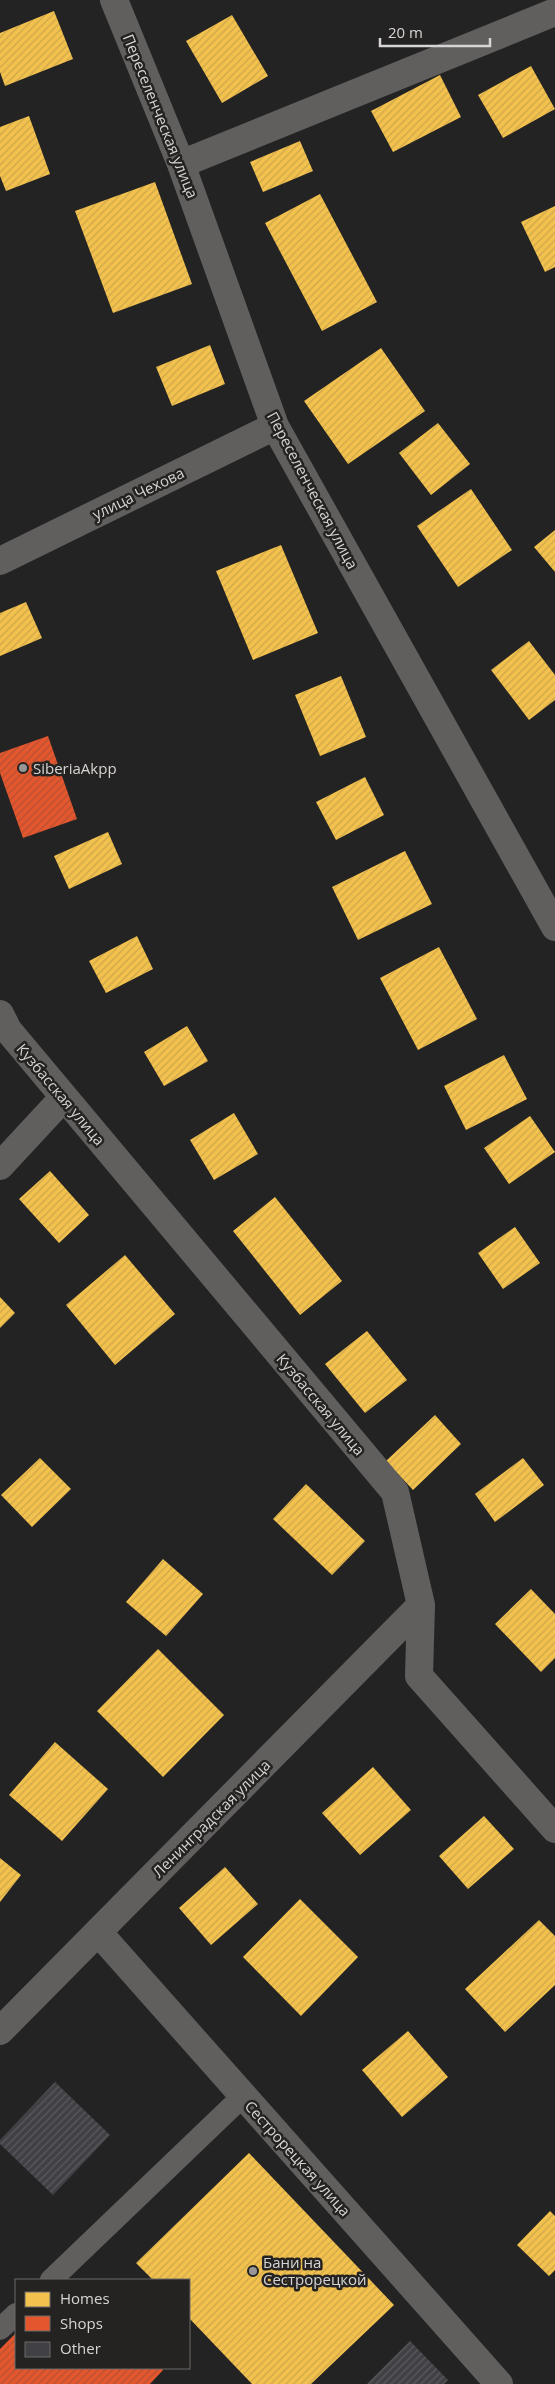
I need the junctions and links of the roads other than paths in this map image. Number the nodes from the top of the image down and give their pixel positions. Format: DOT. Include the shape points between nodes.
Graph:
graph roads {
  1 [pos="114,0"];
  2 [pos="555,12"];
  3 [pos="181,164"];
  4 [pos="275,426"];
  5 [pos="0,561"];
  6 [pos="555,927"];
  7 [pos="0,1014"];
  8 [pos="64,1097"];
  9 [pos="0,1166"];
  10 [pos="421,1605"];
  11 [pos="555,1829"];
  12 [pos="98,1932"];
  13 [pos="0,2031"];
  14 [pos="243,2096"];
  15 [pos="52,2279"];
  16 [pos="15,2315"];
  17 [pos="0,2329"];
  18 [pos="499,2384"];
  1 -- 3 [label="street, Переселенческая улица"];
  2 -- 3 [label="street"];
  3 -- 4 [label="street, Переселенческая улица"];
  4 -- 5 [label="street, улица Чехова"];
  4 -- 6 [label="street, Переселенческая улица"];
  7 -- 8 [label="street, Кузбасская улица" via="8,1030"];
  8 -- 9 [label="street"];
  8 -- 10 [label="street, Кузбасская улица" via="395,1492"];
  10 -- 11 [label="street, Кузбасская улица" via="419,1676"];
  10 -- 12 [label="street, Ленинградская улица"];
  12 -- 13 [label="street, Ленинградская улица"];
  12 -- 14 [label="street, Сестрорецкая улица"];
  14 -- 15 [label="lane"];
  14 -- 18 [label="street, Сестрорецкая улица"];
  16 -- 17 [label="lane"];
}
